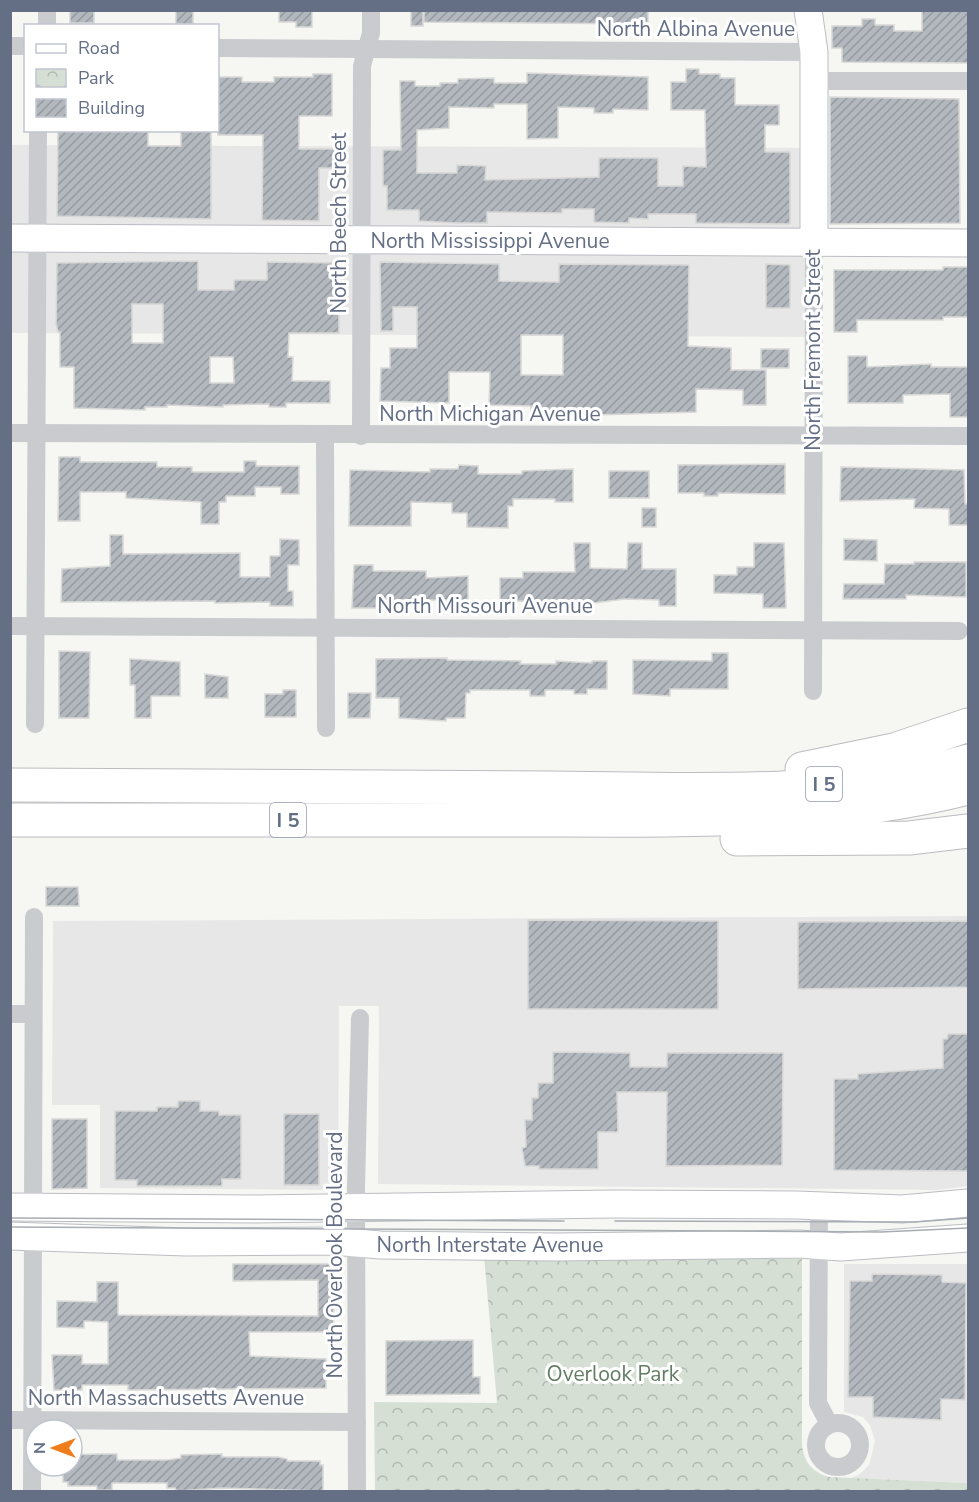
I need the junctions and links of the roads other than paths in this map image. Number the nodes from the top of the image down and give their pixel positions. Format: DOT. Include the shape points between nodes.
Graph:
graph roads {
  1 [pos="371,10"];
  2 [pos="808,10"];
  3 [pos="219,48"];
  4 [pos="367,49"];
  5 [pos="814,52"];
  6 [pos="814,81"];
  7 [pos="969,81"];
  8 [pos="38,132"];
  9 [pos="10,238"];
  10 [pos="38,238"];
  11 [pos="361,240"];
  12 [pos="814,243"];
  13 [pos="969,243"];
  14 [pos="10,433"];
  15 [pos="36,434"];
  16 [pos="326,435"];
  17 [pos="361,436"];
  18 [pos="813,436"];
  19 [pos="969,436"];
  20 [pos="10,626"];
  21 [pos="36,626"];
  22 [pos="326,628"];
  23 [pos="813,631"];
  24 [pos="959,631"];
  25 [pos="813,691"];
  26 [pos="35,724"];
  27 [pos="969,725"];
  28 [pos="326,728"];
  29 [pos="969,761"];
  30 [pos="10,785"];
  31 [pos="969,788"];
  32 [pos="688,789"];
  33 [pos="10,820"];
  34 [pos="564,820"];
  35 [pos="969,831"];
  36 [pos="34,917"];
  37 [pos="10,1014"];
  38 [pos="33,1014"];
  39 [pos="360,1018"];
  40 [pos="969,1203"];
  41 [pos="357,1206"];
  42 [pos="22,1207"];
  43 [pos="819,1207"];
  44 [pos="22,1236"];
  45 [pos="969,1238"];
  46 [pos="358,1243"];
  47 [pos="818,1245"];
  48 [pos="32,1418"];
  49 [pos="84,1420"];
  50 [pos="357,1422"];
  51 [pos="829,1424"];
  52 [pos="357,1491"];
  1 -- 4 [label="street, North Beech Street"];
  2 -- 5 [label="street, North Fremont Street"];
  3 -- 4 [label="street, North Albina Avenue"];
  4 -- 5 [label="street, North Albina Avenue"];
  4 -- 11 [label="street, North Beech Street" via="362,66"];
  5 -- 6 [label="street, North Fremont Street"];
  6 -- 7 [label="street"];
  6 -- 12 [label="street, North Fremont Street"];
  8 -- 10 [label="street"];
  9 -- 10 [label="street, North Mississippi Avenue"];
  10 -- 11 [label="street, North Mississippi Avenue"];
  10 -- 15 [label="street"];
  11 -- 12 [label="street, North Mississippi Avenue"];
  11 -- 17 [label="street, North Beech Street"];
  12 -- 13 [label="street, North Mississippi Avenue"];
  12 -- 18 [label="street, North Fremont Street"];
  14 -- 15 [label="street, North Michigan Avenue"];
  15 -- 16 [label="street, North Michigan Avenue"];
  15 -- 21 [label="street"];
  16 -- 17 [label="street, North Michigan Avenue"];
  16 -- 22 [label="street"];
  17 -- 18 [label="street, North Michigan Avenue"];
  18 -- 19 [label="street, North Michigan Avenue"];
  18 -- 23 [label="street, North Fremont Street"];
  20 -- 21 [label="street, North Missouri Avenue"];
  21 -- 22 [label="street, North Missouri Avenue"];
  21 -- 26 [label="street"];
  22 -- 23 [label="street, North Missouri Avenue"];
  22 -- 28 [label="street"];
  23 -- 24 [label="street, North Missouri Avenue"];
  23 -- 25 [label="street, North Fremont Street"];
  27 -- 32 [label="highway" via="854,759"];
  29 -- 32 [label="highway, I 5" via="848,784"];
  30 -- 32 [label="highway, I 5"];
  31 -- 34 [label="highway, I 5" via="906,802 816,814"];
  33 -- 34 [label="highway, I 5"];
  34 -- 35 [label="highway" via="620,839 899,838"];
  36 -- 38 [label="street"];
  37 -- 38 [label="street"];
  38 -- 42 [label="street"];
  39 -- 41 [label="street, North Overlook Boulevard"];
  40 -- 43 [label="street, North Interstate Avenue" via="902,1209"];
  41 -- 42 [label="street, North Interstate Avenue"];
  41 -- 43 [label="street, North Interstate Avenue"];
  41 -- 46 [label="street, North Overlook Boulevard"];
  43 -- 47 [label="street"];
  44 -- 46 [label="street, North Interstate Avenue"];
  44 -- 48 [label="street"];
  45 -- 47 [label="street, North Interstate Avenue"];
  46 -- 47 [label="street, North Interstate Avenue" via="556,1247"];
  46 -- 50 [label="street, North Overlook Boulevard"];
  47 -- 51 [label="street" via="818,1403"];
  49 -- 50 [label="street, North Massachusetts Avenue"];
  50 -- 52 [label="street, North Overlook Boulevard"];
}
